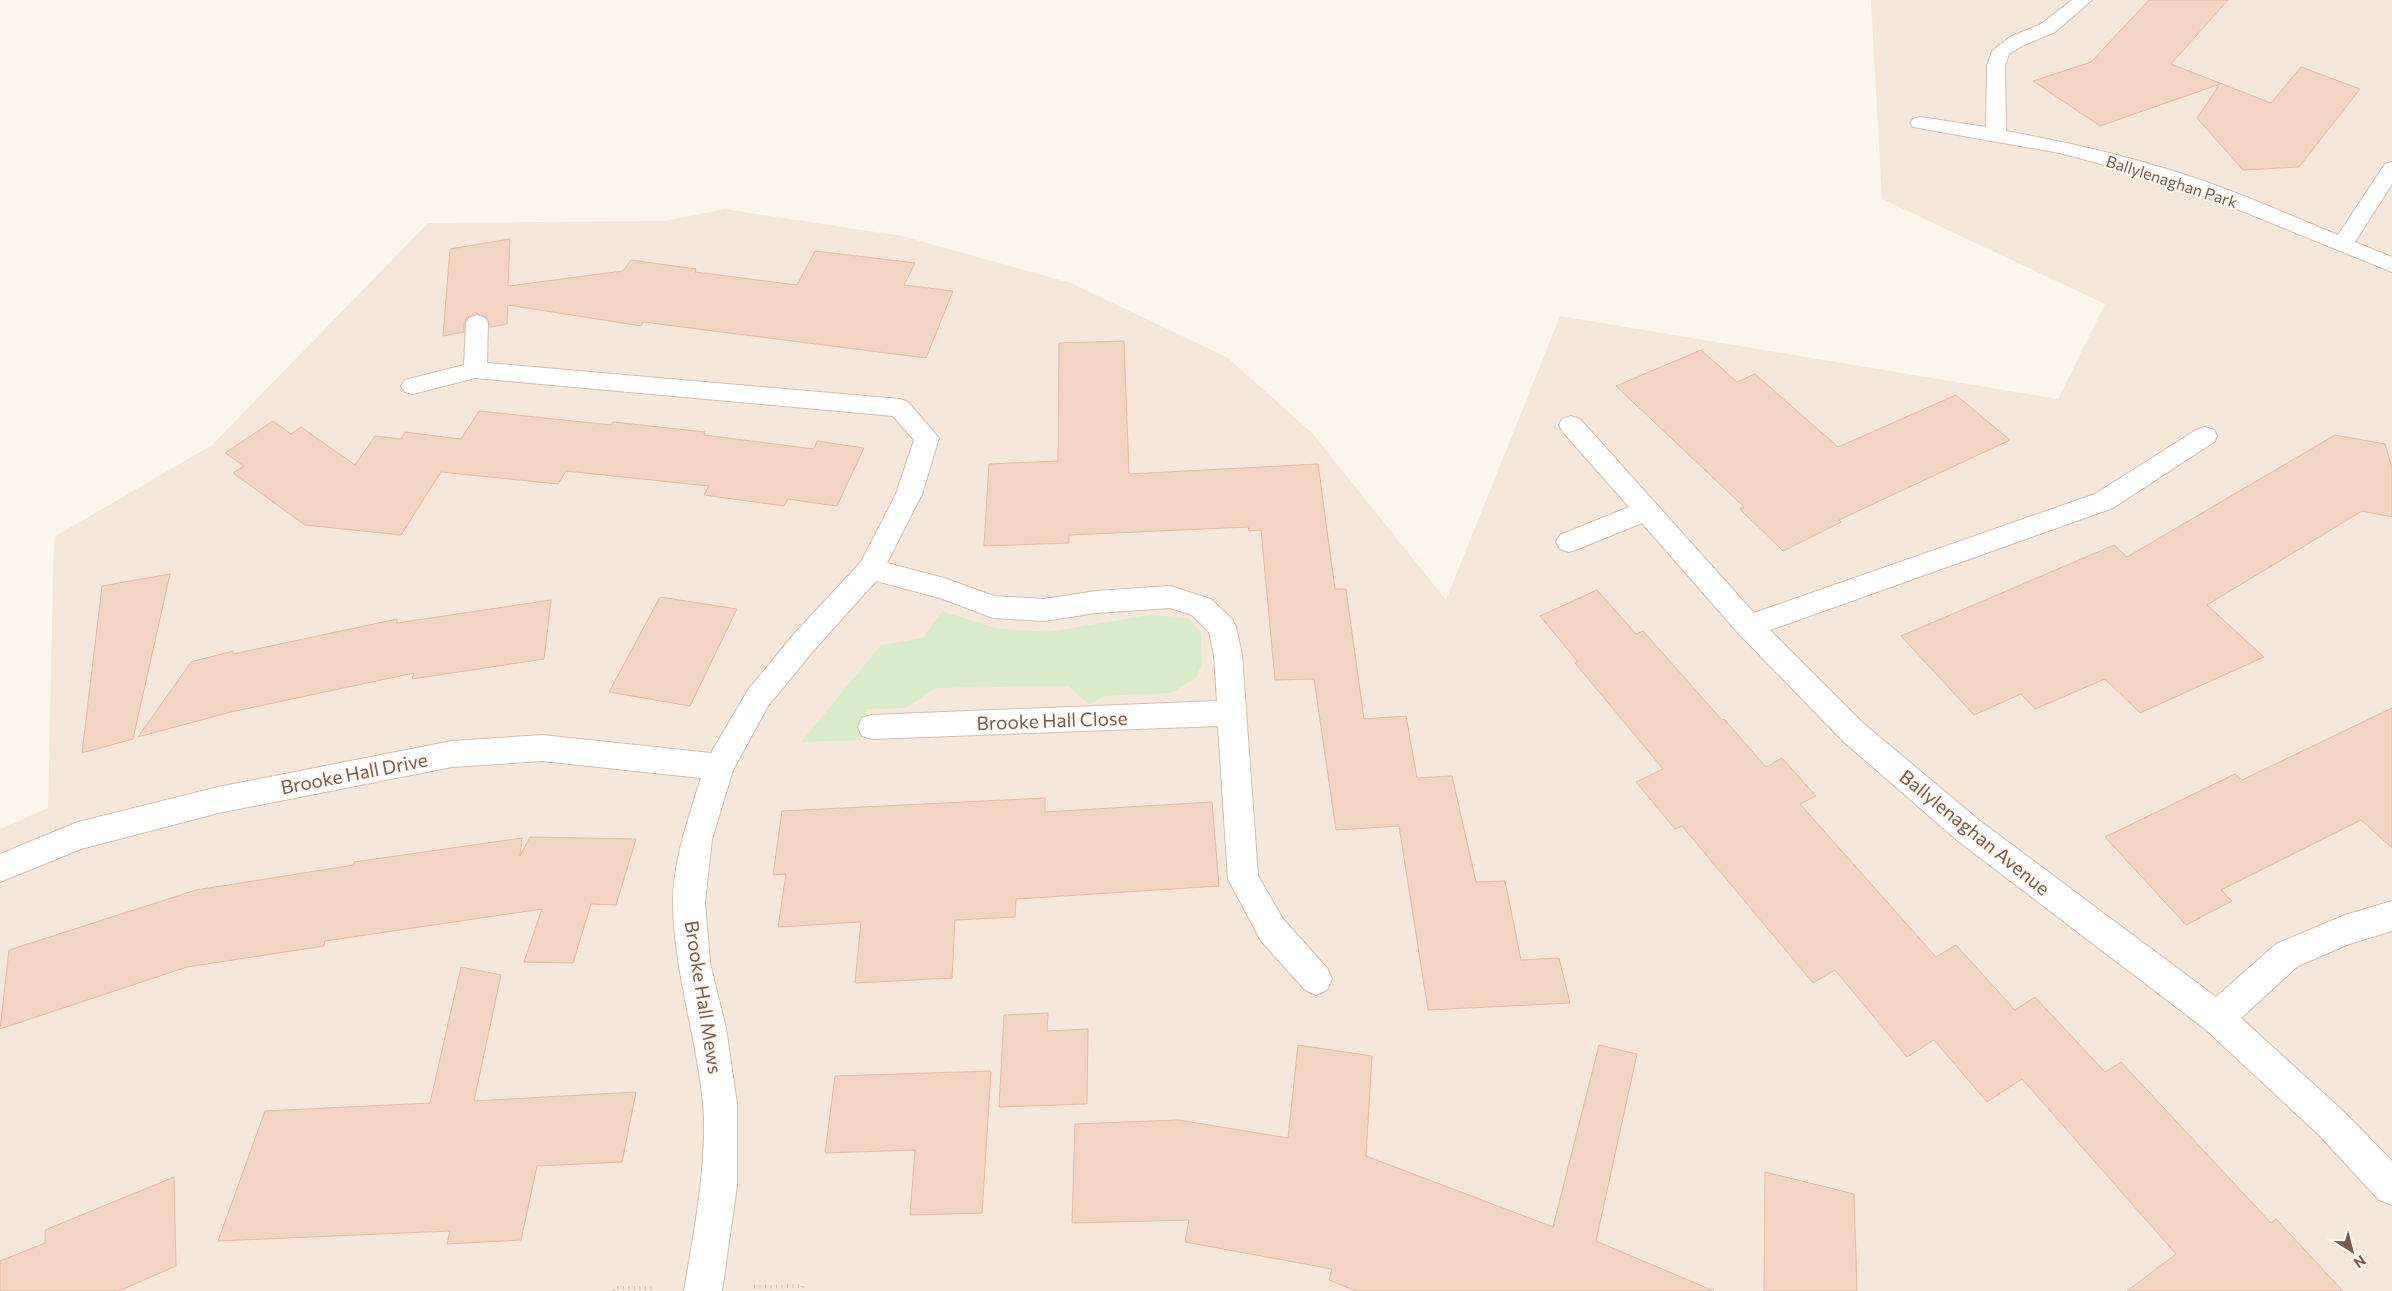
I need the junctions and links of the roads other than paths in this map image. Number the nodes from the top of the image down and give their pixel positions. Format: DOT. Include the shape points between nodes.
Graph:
graph roads {
  1 [pos="2083,0"];
  2 [pos="1920,122"];
  3 [pos="1996,134"];
  4 [pos="2392,168"];
  5 [pos="2342,245"];
  6 [pos="2392,266"];
  7 [pos="477,323"];
  8 [pos="475,370"];
  9 [pos="413,386"];
  10 [pos="1571,425"];
  11 [pos="2205,436"];
  12 [pos="1647,510"];
  13 [pos="1570,542"];
  14 [pos="871,569"];
  15 [pos="1749,626"];
  16 [pos="1232,714"];
  17 [pos="872,727"];
  18 [pos="719,767"];
  19 [pos="0,868"];
  20 [pos="2392,916"];
  21 [pos="1316,979"];
  22 [pos="2217,1018"];
  23 [pos="2392,1187"];
  24 [pos="703,1291"];
  1 -- 3 [label="street" via="2048,28 2001,51 1996,66"];
  2 -- 3 [label="street, Ballylenaghan Park"];
  3 -- 5 [label="street, Ballylenaghan Park" via="2083,152 2198,186"];
  4 -- 5 [label="street"];
  5 -- 6 [label="street, Ballylenaghan Park"];
  7 -- 8 [label="street"];
  8 -- 9 [label="street"];
  8 -- 14 [label="street" via="900,408 928,438 909,494"];
  10 -- 12 [label="street, Ballylenaghan Avenue"];
  11 -- 15 [label="street" via="2104,501"];
  12 -- 13 [label="street"];
  12 -- 15 [label="street, Ballylenaghan Avenue"];
  14 -- 16 [label="street" via="944,589 993,607 1044,610 1096,602 1170,597 1200,607 1222,627 1228,655"];
  14 -- 18 [label="street, Brooke Hall Mews" via="758,698"];
  15 -- 22 [label="street, Ballylenaghan Avenue" via="1854,733 1969,831"];
  16 -- 17 [label="street, Brooke Hall Close"];
  16 -- 21 [label="street" via="1243,879 1272,930"];
  18 -- 19 [label="street, Brooke Hall Drive" via="542,748 452,754 218,800 78,836"];
  18 -- 24 [label="street, Brooke Hall Mews" via="697,839 689,902 694,963 710,1028 720,1104 719,1186"];
  20 -- 22 [label="street" via="2345,930 2287,955"];
  22 -- 23 [label="street, Ballylenaghan Avenue" via="2330,1123"];
}
